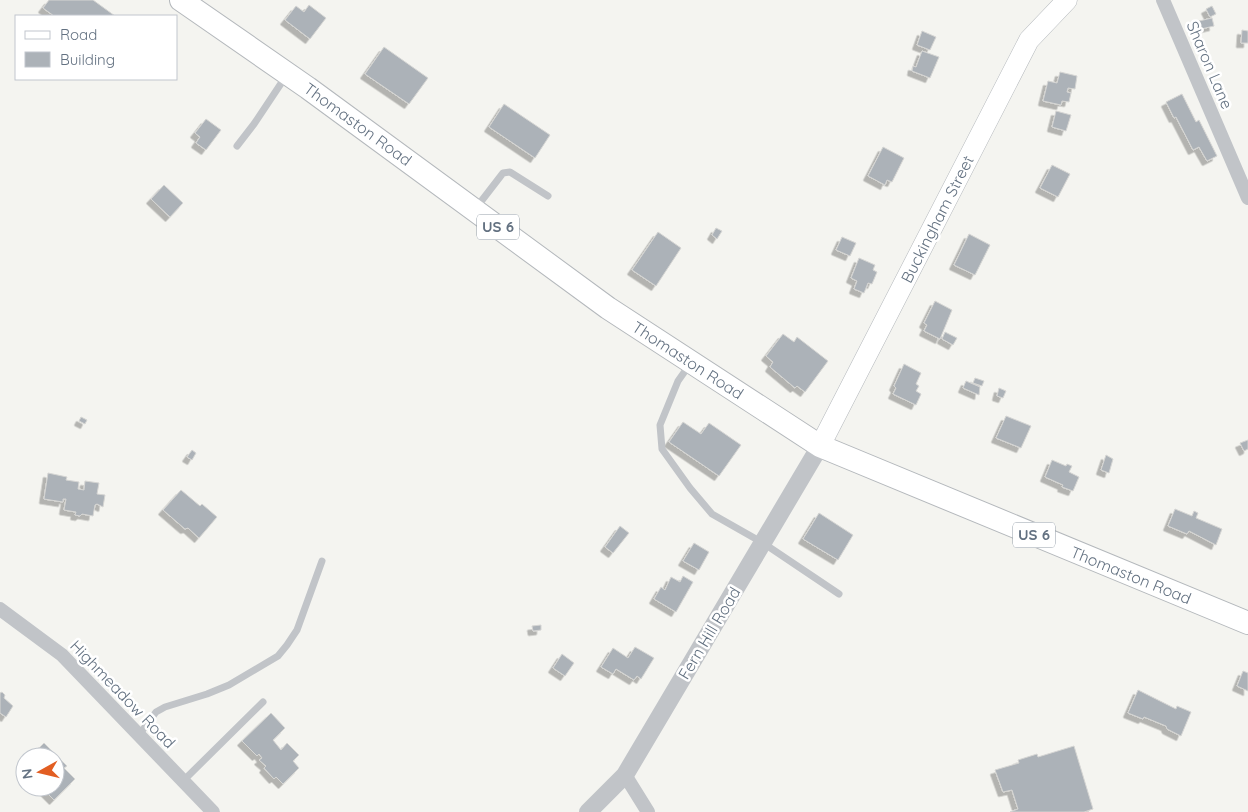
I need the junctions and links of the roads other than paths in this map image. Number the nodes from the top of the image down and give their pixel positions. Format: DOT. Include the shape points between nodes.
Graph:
graph roads {
  1 [pos="182,0"];
  2 [pos="1066,0"];
  3 [pos="1163,0"];
  4 [pos="288,73"];
  5 [pos="237,146"];
  6 [pos="548,196"];
  7 [pos="1248,198"];
  8 [pos="474,210"];
  9 [pos="691,362"];
  10 [pos="820,446"];
  11 [pos="763,543"];
  12 [pos="322,562"];
  13 [pos="839,594"];
  14 [pos="0,609"];
  15 [pos="1248,623"];
  16 [pos="263,702"];
  17 [pos="138,735"];
  18 [pos="625,775"];
  19 [pos="183,781"];
  20 [pos="213,812"];
  21 [pos="588,812"];
  22 [pos="648,812"];
  1 -- 4 [label="main road, Thomaston Road / US 6"];
  2 -- 10 [label="main road, Buckingham Street" via="1029,40"];
  3 -- 7 [label="street, Sharon Lane"];
  4 -- 5 [label="lane"];
  4 -- 8 [label="main road, Thomaston Road / US 6"];
  6 -- 8 [label="lane" via="510,172 503,173"];
  8 -- 9 [label="main road, Thomaston Road / US 6" via="608,308"];
  9 -- 10 [label="main road, Thomaston Road / US 6"];
  9 -- 11 [label="lane" via="678,381 660,425 662,449 712,514"];
  10 -- 11 [label="street, Fern Hill Road"];
  10 -- 15 [label="main road, Thomaston Road / US 6"];
  11 -- 13 [label="lane"];
  11 -- 18 [label="street, Fern Hill Road"];
  12 -- 17 [label="lane" via="297,630 278,656 229,685 160,709"];
  14 -- 17 [label="street, Highmeadow Road" via="62,655"];
  16 -- 19 [label="lane"];
  17 -- 19 [label="street, Highmeadow Road"];
  18 -- 21 [label="street, Fern Hill Road"];
  18 -- 22 [label="street"];
  19 -- 20 [label="street, Highmeadow Road"];
}
